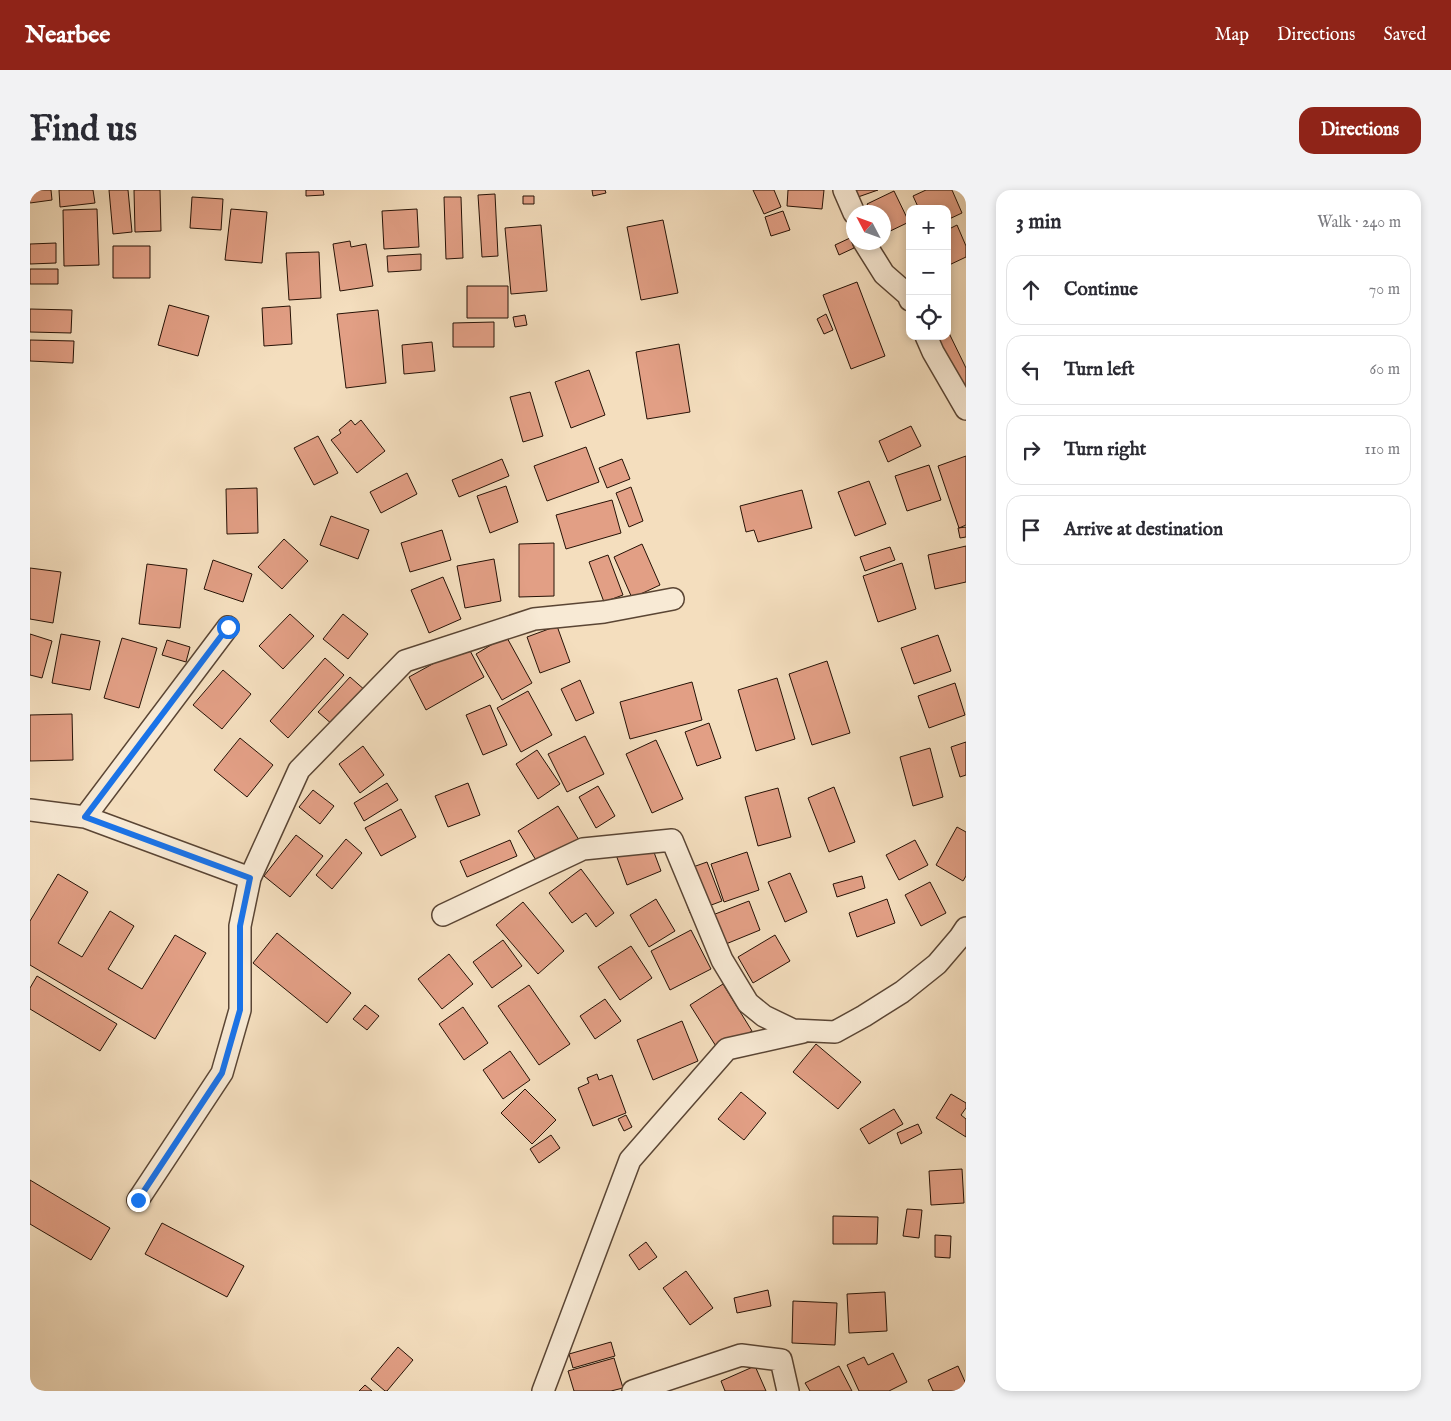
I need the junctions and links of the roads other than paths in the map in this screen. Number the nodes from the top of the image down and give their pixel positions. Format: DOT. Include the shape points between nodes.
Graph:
graph roads {
  1 [pos="844,190"];
  2 [pos="851,205"];
  3 [pos="869,250"];
  4 [pos="908,295"];
  5 [pos="928,340"];
  6 [pos="966,409"];
  7 [pos="673,599"];
  8 [pos="228,627"];
  9 [pos="30,810"];
  10 [pos="85,817"];
  11 [pos="250,878"];
  12 [pos="443,915"];
  13 [pos="966,928"];
  14 [pos="806,1031"];
  15 [pos="138,1200"];
  16 [pos="543,1391"];
  17 [pos="633,1391"];
  18 [pos="788,1391"];
  1 -- 2 [label="street"];
  3 -- 4 [label="street" via="884,274"];
  5 -- 6 [label="street"];
  7 -- 11 [label="street" via="604,612 534,619 406,661 299,770"];
  8 -- 10 [label="street"];
  9 -- 10 [label="street"];
  10 -- 11 [label="street"];
  11 -- 15 [label="street" via="240,926 240,1010 222,1073"];
  12 -- 14 [label="street" via="583,849 672,840 722,960 748,1002 764,1016 793,1030"];
  13 -- 14 [label="street" via="937,964 902,992 835,1032"];
  14 -- 16 [label="street" via="727,1049 630,1160"];
  17 -- 18 [label="street" via="741,1355 781,1360"];
}
